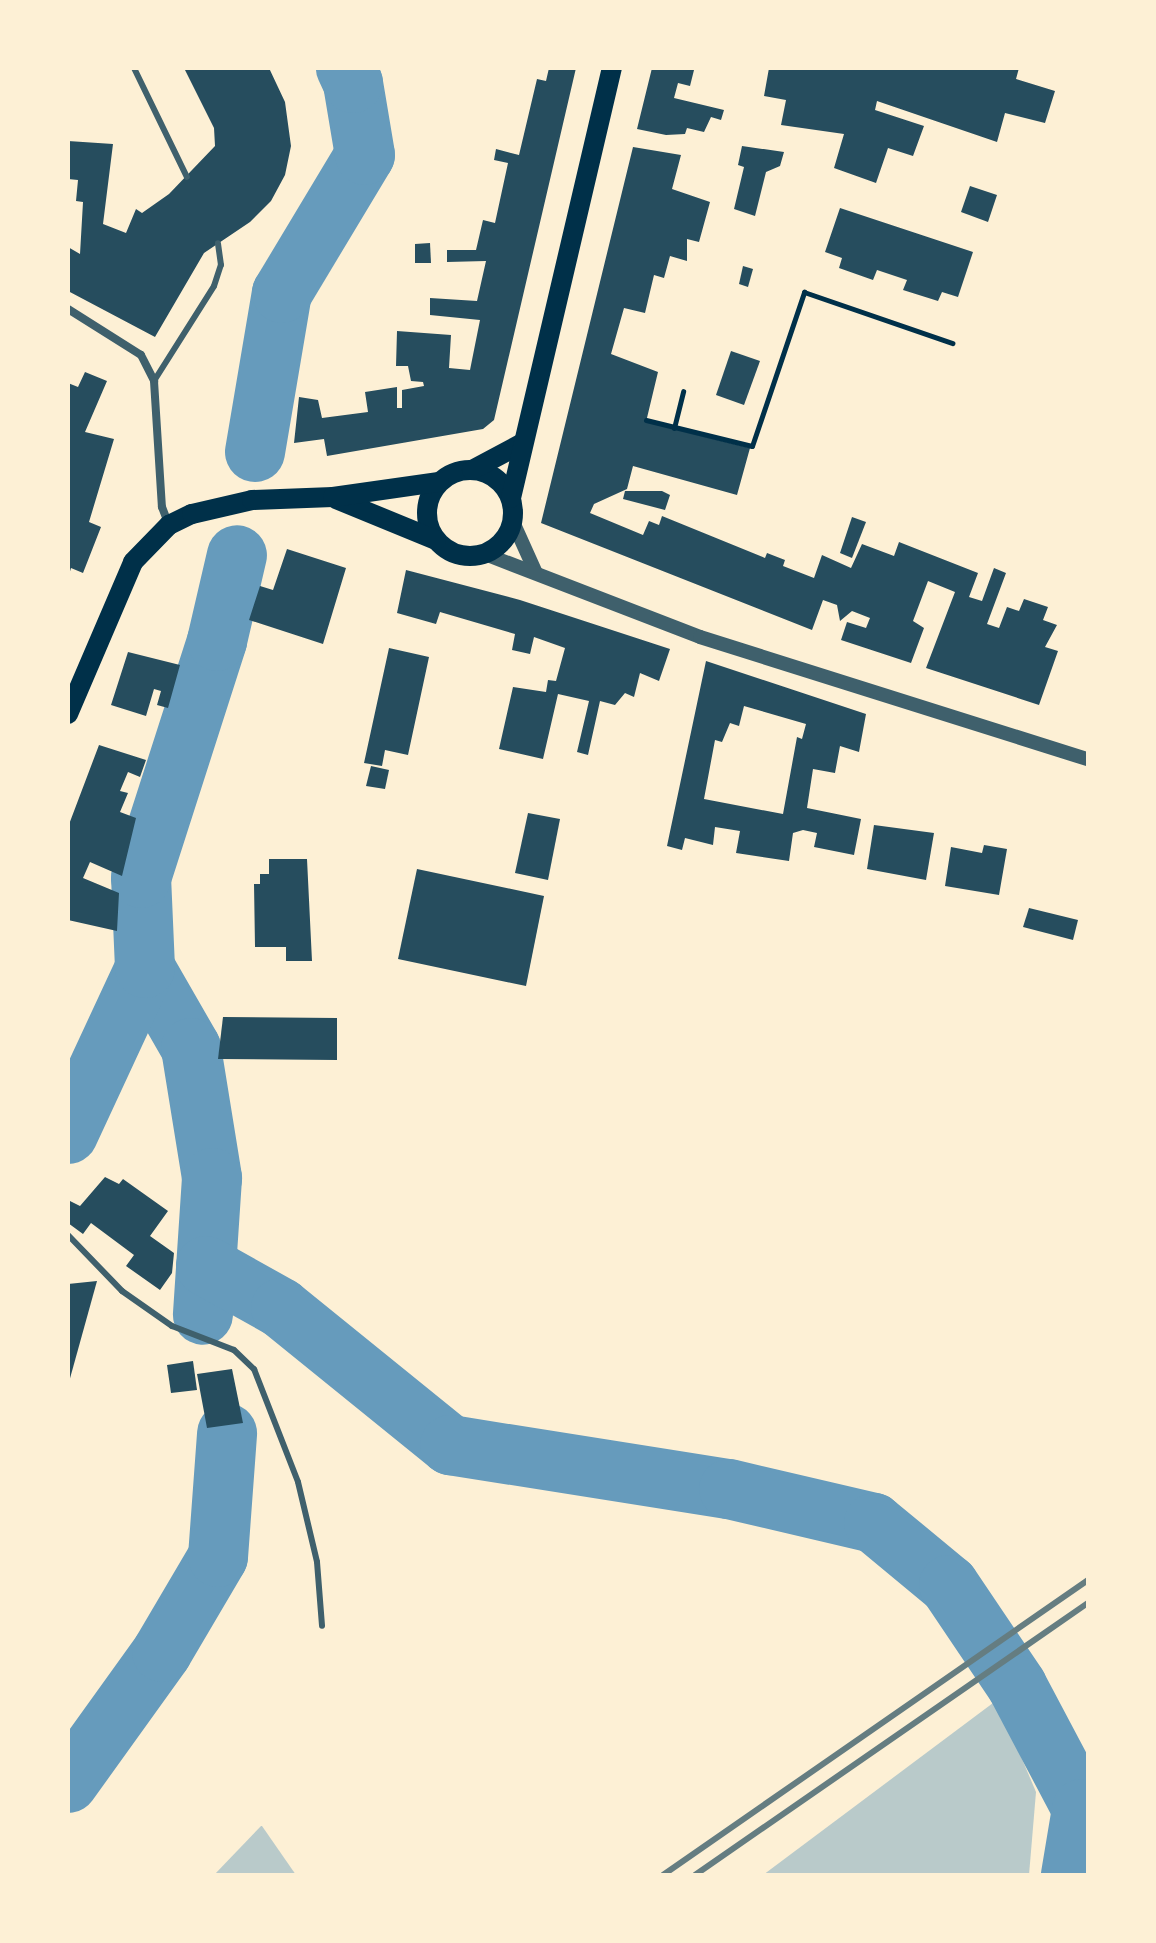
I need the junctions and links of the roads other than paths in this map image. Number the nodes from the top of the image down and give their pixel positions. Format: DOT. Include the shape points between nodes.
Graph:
graph roads {
  1 [pos="134,68"];
  2 [pos="612,68"];
  3 [pos="187,177"];
  4 [pos="218,243"];
  5 [pos="68,309"];
  6 [pos="154,381"];
  7 [pos="521,444"];
  8 [pos="472,470"];
  9 [pos="439,482"];
  10 [pos="333,497"];
  11 [pos="511,498"];
  12 [pos="513,522"];
  13 [pos="169,525"];
  14 [pos="436,540"];
  15 [pos="485,554"];
  16 [pos="536,573"];
  17 [pos="68,714"];
  18 [pos="1088,759"];
  19 [pos="68,1235"];
  20 [pos="322,1626"];
  1 -- 3 [label="lane"];
  2 -- 7 [label="main road"];
  4 -- 6 [label="lane" via="221,265 214,286"];
  5 -- 6 [label="street" via="141,355"];
  6 -- 13 [label="street" via="162,507"];
  7 -- 8 [label="main road"];
  7 -- 11 [label="main road"];
  8 -- 9 [label="main road"];
  8 -- 11 [label="main road" via="495,478"];
  9 -- 10 [label="main road"];
  9 -- 14 [label="main road" via="427,516"];
  10 -- 13 [label="main road" via="252,500"];
  10 -- 14 [label="main road"];
  11 -- 12 [label="main road"];
  12 -- 15 [label="main road" via="498,547"];
  12 -- 16 [label="street"];
  13 -- 17 [label="main road" via="133,562"];
  14 -- 15 [label="main road" via="458,555"];
  15 -- 16 [label="street"];
  16 -- 18 [label="street" via="700,637"];
  19 -- 20 [label="lane" via="122,1291 172,1326 234,1350 254,1369 298,1482 317,1562"];
}
